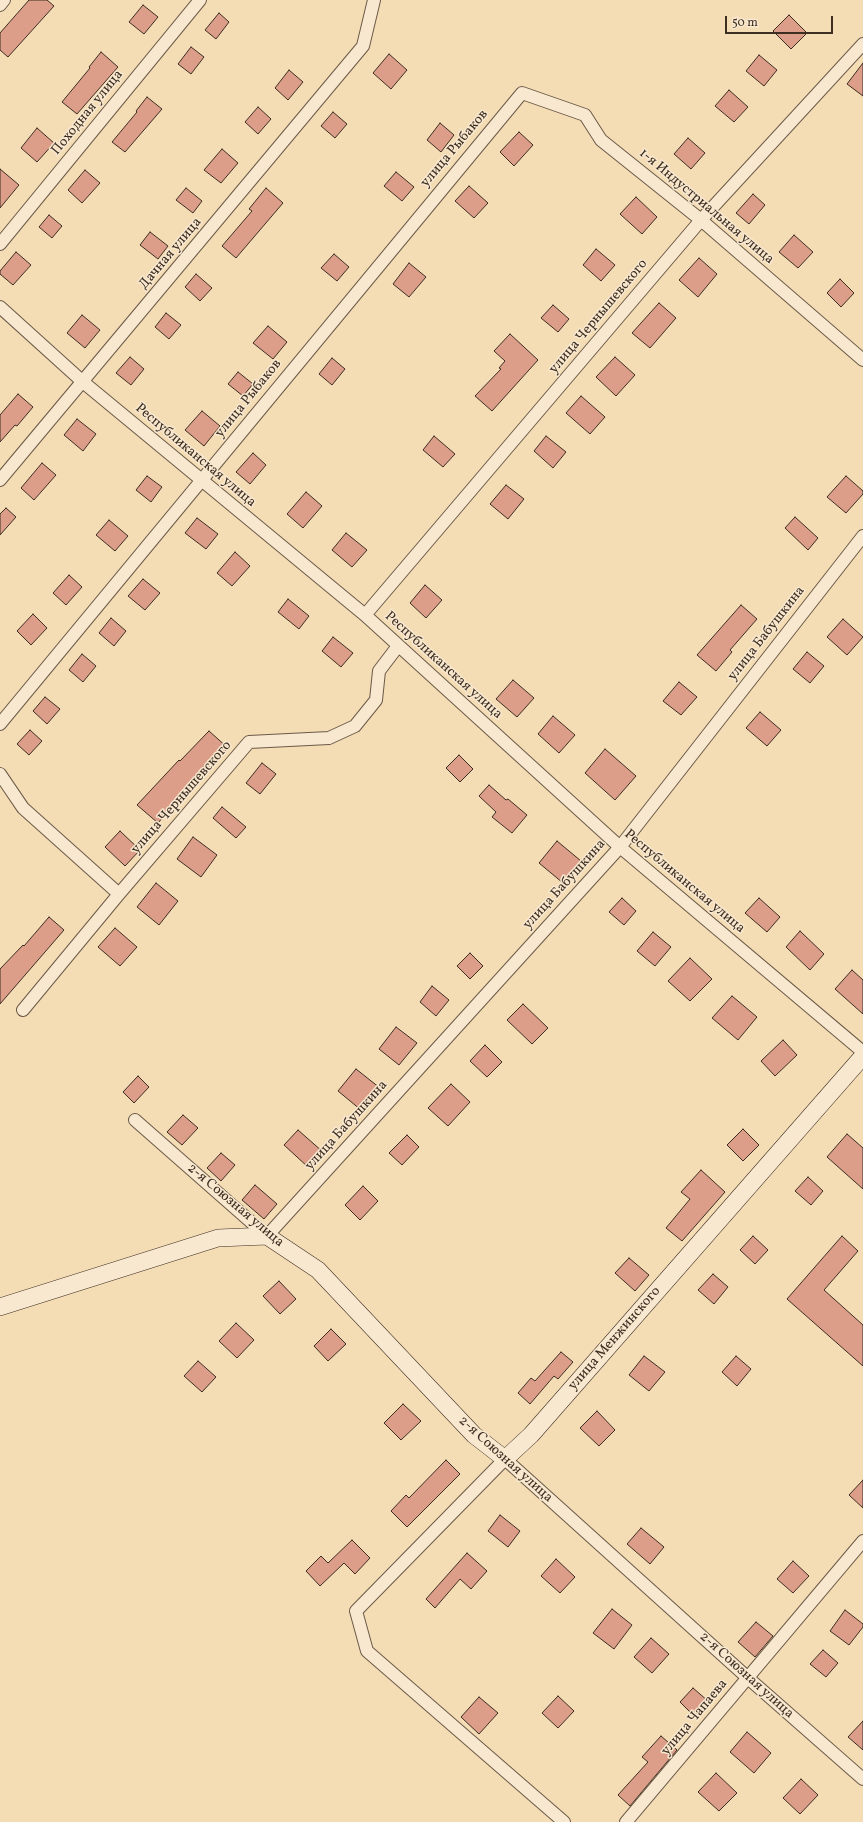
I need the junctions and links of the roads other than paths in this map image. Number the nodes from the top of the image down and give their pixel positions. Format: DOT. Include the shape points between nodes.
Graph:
graph roads {
  1 [pos="4,0"];
  2 [pos="200,0"];
  3 [pos="374,0"];
  4 [pos="0,5"];
  5 [pos="863,44"];
  6 [pos="522,93"];
  7 [pos="701,220"];
  8 [pos="0,244"];
  9 [pos="0,306"];
  10 [pos="863,360"];
  11 [pos="83,382"];
  12 [pos="0,480"];
  13 [pos="201,481"];
  14 [pos="863,536"];
  15 [pos="365,615"];
  16 [pos="398,646"];
  17 [pos="0,724"];
  18 [pos="0,774"];
  19 [pos="620,847"];
  20 [pos="119,894"];
  21 [pos="23,1010"];
  22 [pos="863,1052"];
  23 [pos="863,1056"];
  24 [pos="135,1120"];
  25 [pos="267,1236"];
  26 [pos="0,1307"];
  27 [pos="504,1459"];
  28 [pos="863,1541"];
  29 [pos="748,1678"];
  30 [pos="863,1779"];
  31 [pos="564,1822"];
  32 [pos="626,1822"];
  1 -- 4 [label="street"];
  2 -- 8 [label="street, Походная улица"];
  3 -- 11 [label="street, Дачная улица" via="363,46"];
  5 -- 7 [label="street, улица Чернышевского"];
  6 -- 7 [label="street, 1-я Индустриальная улица" via="585,116 601,140"];
  6 -- 13 [label="street, улица Рыбаков"];
  7 -- 10 [label="street, 1-я Индустриальная улица"];
  7 -- 15 [label="street, улица Чернышевского"];
  9 -- 11 [label="street, Республиканская улица"];
  11 -- 12 [label="street, Дачная улица"];
  11 -- 13 [label="street, Республиканская улица"];
  13 -- 15 [label="street, Республиканская улица"];
  13 -- 17 [label="street, улица Рыбаков"];
  14 -- 19 [label="street, улица Бабушкина"];
  15 -- 16 [label="street, Республиканская улица"];
  16 -- 19 [label="street, Республиканская улица"];
  16 -- 20 [label="street, улица Чернышевского" via="379,671 376,700 355,726 328,738 249,742"];
  18 -- 20 [label="street" via="23,808"];
  19 -- 22 [label="street, Республиканская улица"];
  19 -- 25 [label="street, улица Бабушкина"];
  20 -- 21 [label="street, улица Чернышевского"];
  23 -- 27 [label="main road, улица Менжинского" via="531,1435"];
  24 -- 25 [label="street, 2-я Союзная улица"];
  25 -- 26 [label="main road" via="218,1238"];
  25 -- 27 [label="main road, 2-я Союзная улица" via="318,1270 474,1435"];
  27 -- 29 [label="street, 2-я Союзная улица"];
  27 -- 31 [label="street, улица Менжинского" via="356,1611 367,1651"];
  28 -- 29 [label="street, улица Чапаева"];
  29 -- 30 [label="street, 2-я Союзная улица"];
  29 -- 32 [label="street, улица Чапаева"];
}
